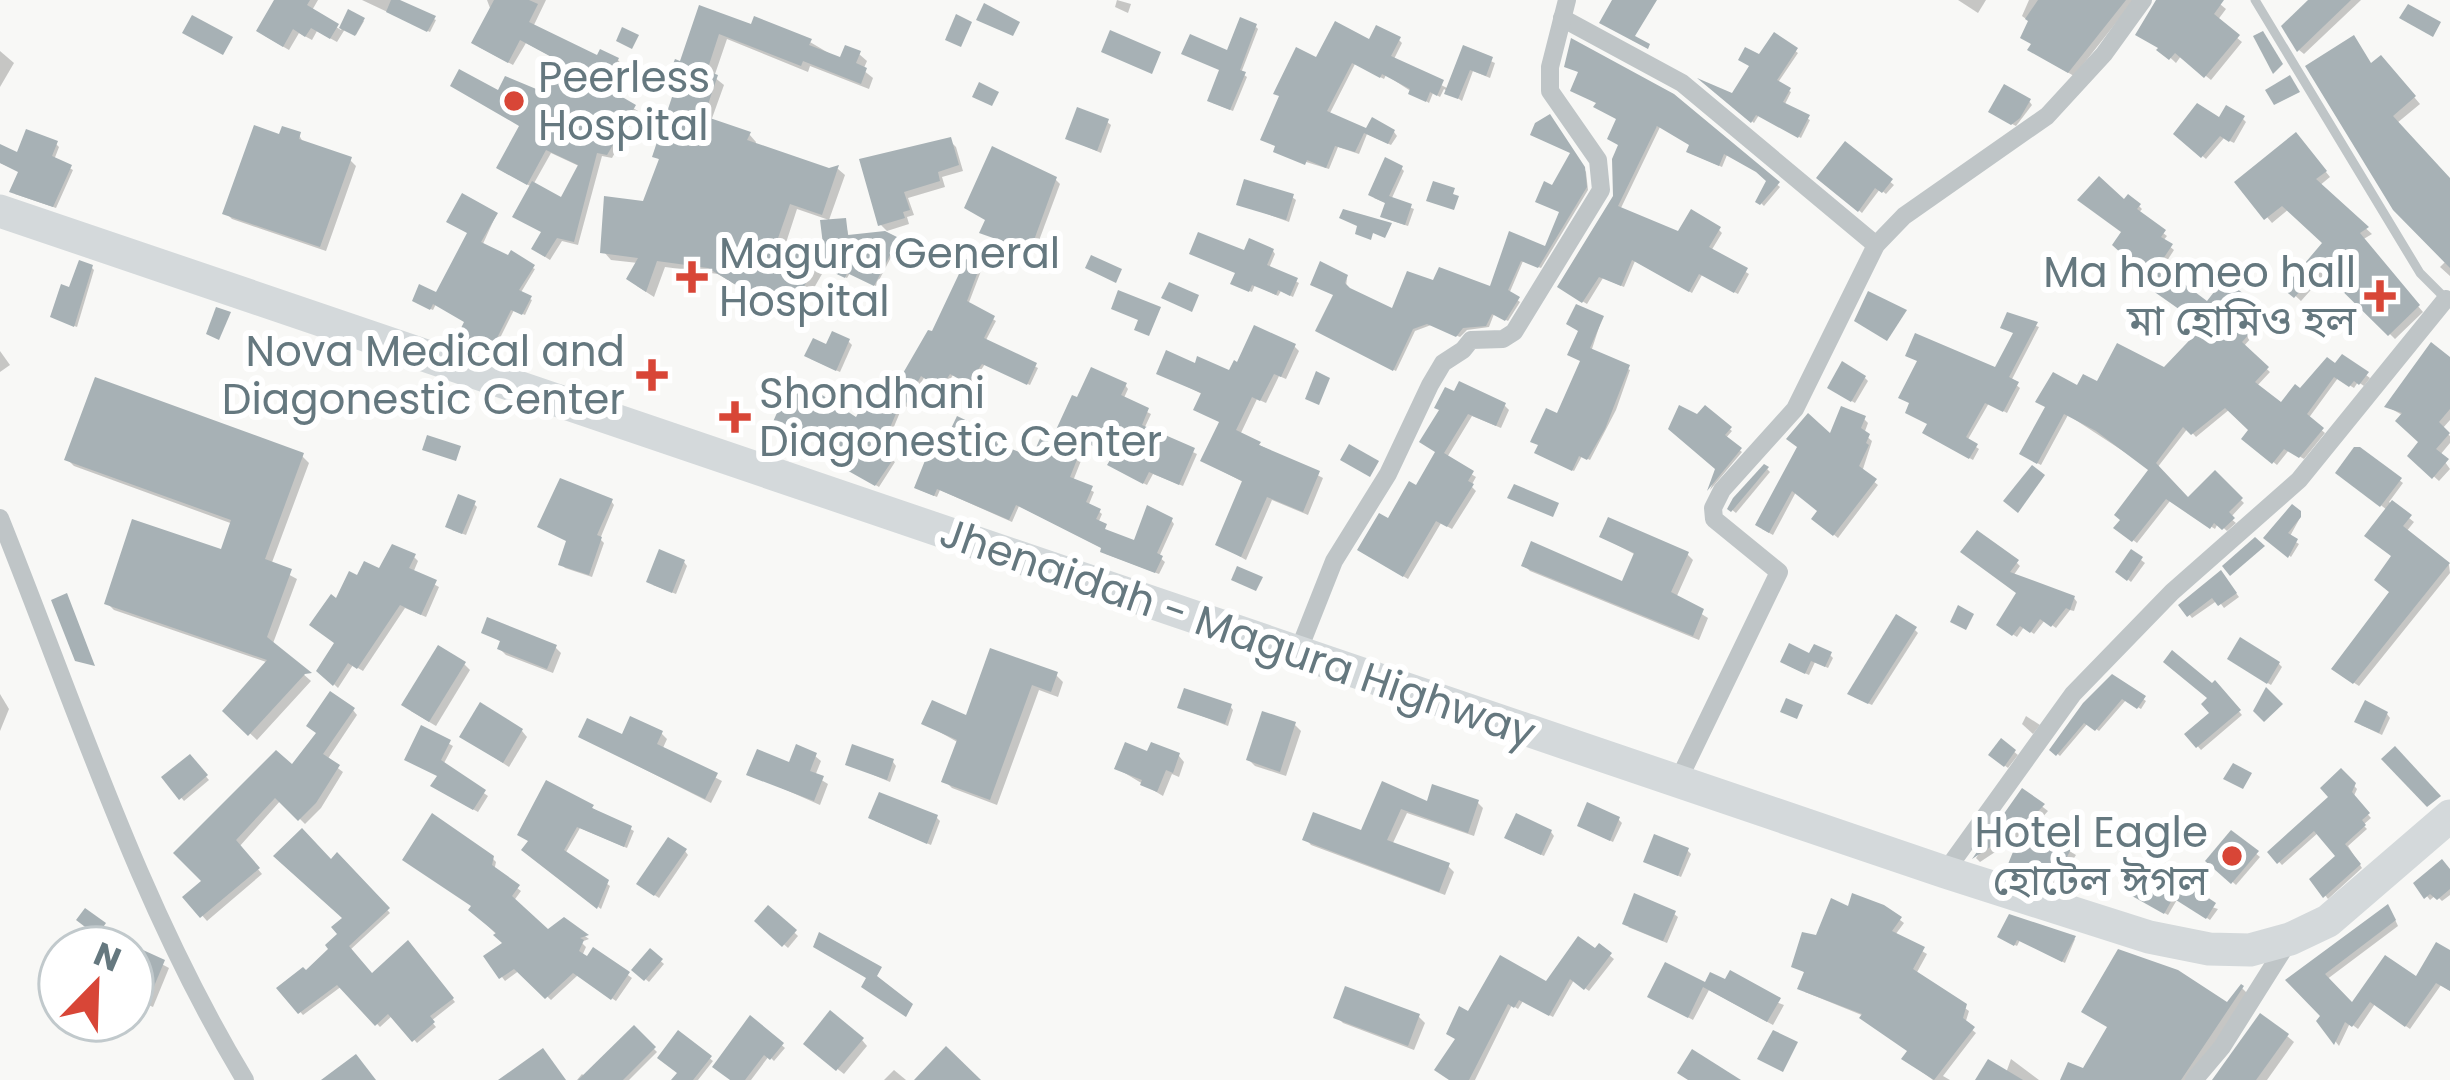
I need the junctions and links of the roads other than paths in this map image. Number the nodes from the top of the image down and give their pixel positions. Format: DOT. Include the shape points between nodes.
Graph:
graph roads {
  1 [pos="2143,0"];
  2 [pos="2255,0"];
  3 [pos="1565,9"];
  4 [pos="0,211"];
  5 [pos="1876,245"];
  6 [pos="2448,301"];
  7 [pos="0,518"];
  8 [pos="1298,652"];
  9 [pos="1678,781"];
  10 [pos="2450,816"];
  11 [pos="1945,872"];
  12 [pos="2290,939"];
  13 [pos="245,1080"];
  14 [pos="2194,1080"];
  1 -- 5 [label="street" via="2048,116 1904,216"];
  2 -- 6 [label="lane" via="2420,273"];
  3 -- 5 [label="street" via="1682,83"];
  3 -- 8 [label="street" via="1550,91 1598,160 1601,190 1514,332 1471,340 1443,363 1334,562"];
  4 -- 8 [label="highway, Jhenaidah - Magura Highway"];
  5 -- 9 [label="street" via="1795,410 1713,508 1714,519 1779,572"];
  6 -- 11 [label="street" via="2299,479 2073,694"];
  7 -- 13 [label="street" via="136,869"];
  8 -- 9 [label="highway, Jhenaidah - Magura Highway"];
  9 -- 11 [label="highway, Jhenaidah - Magura Highway"];
  10 -- 12 [label="highway, Jhenaidah - Magura Highway" via="2350,905"];
  11 -- 12 [label="highway, Jhenaidah - Magura Highway" via="2175,944 2229,952"];
  12 -- 14 [label="street"];
}
